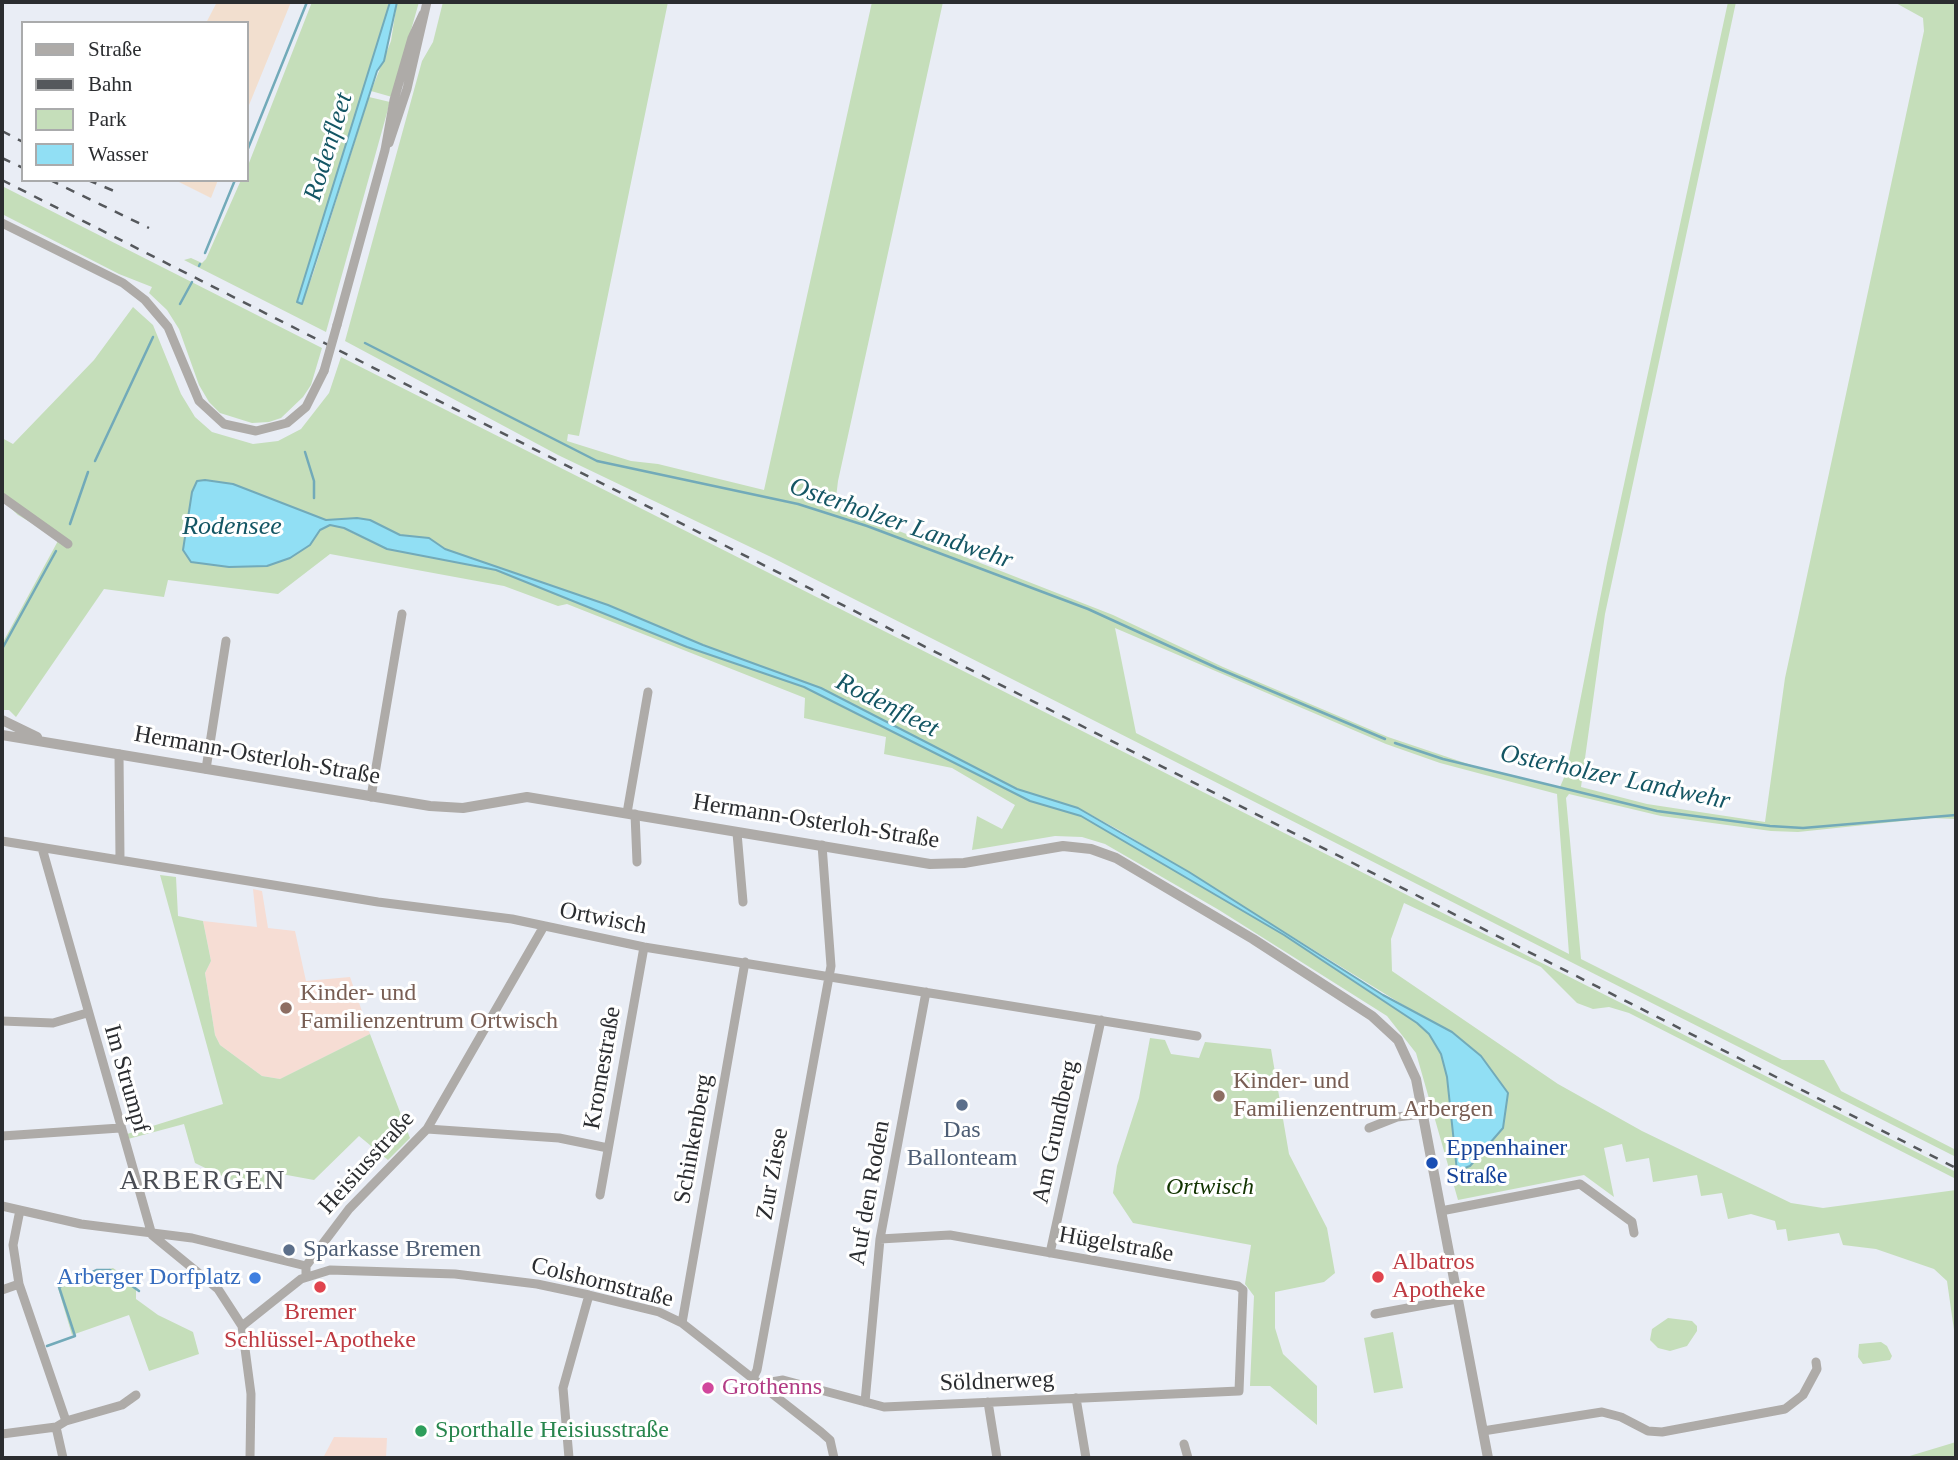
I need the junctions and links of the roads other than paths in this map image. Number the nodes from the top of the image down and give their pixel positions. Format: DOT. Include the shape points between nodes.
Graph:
graph roads {
  1 [pos="427,2"];
  2 [pos="2,223"];
  3 [pos="2,497"];
  4 [pos="68,544"];
  5 [pos="402,614"];
  6 [pos="226,641"];
  7 [pos="648,692"];
  8 [pos="2,720"];
  9 [pos="2,735"];
  10 [pos="42,740"];
  11 [pos="119,754"];
  12 [pos="206,769"];
  13 [pos="371,797"];
  14 [pos="631,814"];
  15 [pos="737,833"];
  16 [pos="2,841"];
  17 [pos="822,845"];
  18 [pos="42,848"];
  19 [pos="120,859"];
  20 [pos="637,862"];
  21 [pos="743,902"];
  22 [pos="544,926"];
  23 [pos="644,947"];
  24 [pos="745,962"];
  25 [pos="829,976"];
  26 [pos="926,992"];
  27 [pos="87,1013"];
  28 [pos="1101,1020"];
  29 [pos="2,1021"];
  30 [pos="1197,1036"];
  31 [pos="1423,1114"];
  32 [pos="120,1128"];
  33 [pos="1369,1128"];
  34 [pos="427,1129"];
  35 [pos="2,1136"];
  36 [pos="608,1148"];
  37 [pos="600,1195"];
  38 [pos="2,1206"];
  39 [pos="20,1210"];
  40 [pos="1441,1211"];
  41 [pos="1634,1233"];
  42 [pos="152,1235"];
  43 [pos="880,1239"];
  44 [pos="1050,1253"];
  45 [pos="306,1271"];
  46 [pos="19,1284"];
  47 [pos="2,1290"];
  48 [pos="589,1295"];
  49 [pos="1457,1299"];
  50 [pos="1375,1314"];
  51 [pos="682,1323"];
  52 [pos="242,1326"];
  53 [pos="1816,1362"];
  54 [pos="757,1381"];
  55 [pos="1238,1391"];
  56 [pos="136,1395"];
  57 [pos="1076,1398"];
  58 [pos="865,1402"];
  59 [pos="988,1402"];
  60 [pos="66,1421"];
  61 [pos="55,1427"];
  62 [pos="1483,1431"];
  63 [pos="2,1434"];
  64 [pos="1184,1444"];
  65 [pos="63,1458"];
  66 [pos="250,1458"];
  67 [pos="569,1458"];
  68 [pos="834,1458"];
  69 [pos="997,1458"];
  70 [pos="1086,1458"];
  71 [pos="1188,1458"];
  72 [pos="1488,1458"];
  1 -- 2 [label="street, bridge" via="394,100 385,150 324,371 306,407 287,423 256,431 223,424 199,401 168,327 145,300 123,283"];
  3 -- 4 [label="street"];
  5 -- 13 [label="street"];
  6 -- 12 [label="street"];
  7 -- 14 [label="street"];
  8 -- 10 [label="street, Hermann-Osterloh-Straße"];
  9 -- 10 [label="street, Hermann-Osterloh-Straße"];
  10 -- 11 [label="street, Hermann-Osterloh-Straße"];
  11 -- 12 [label="street, Hermann-Osterloh-Straße"];
  11 -- 19 [label="street"];
  12 -- 13 [label="street, Hermann-Osterloh-Straße"];
  13 -- 14 [label="street, Hermann-Osterloh-Straße" via="447,808 527,797"];
  14 -- 15 [label="street, Hermann-Osterloh-Straße"];
  14 -- 20 [label="street"];
  15 -- 17 [label="street, Hermann-Osterloh-Straße"];
  15 -- 21 [label="street"];
  16 -- 18 [label="street, Ortwisch"];
  17 -- 25 [label="street, Zur Ziese"];
  17 -- 31 [label="street, Hermann-Osterloh-Straße" via="948,865 1059,846 1104,853 1253,939 1390,1031 1414,1069"];
  18 -- 19 [label="street, Ortwisch"];
  18 -- 27 [label="street, Im Strumpf"];
  19 -- 22 [label="street, Ortwisch"];
  22 -- 23 [label="street, Ortwisch"];
  22 -- 34 [label="street, Heisiusstraße"];
  23 -- 24 [label="street, Ortwisch"];
  23 -- 36 [label="street, Kromestraße"];
  24 -- 25 [label="street, Ortwisch"];
  24 -- 51 [label="street, Schinkenberg"];
  25 -- 26 [label="street, Ortwisch"];
  25 -- 54 [label="street, Zur Ziese"];
  26 -- 28 [label="street, Ortwisch"];
  26 -- 43 [label="street, Auf den Roden"];
  27 -- 29 [label="street" via="53,1023"];
  27 -- 32 [label="street, Im Strumpf"];
  28 -- 30 [label="street, Ortwisch"];
  28 -- 44 [label="street, Am Grundberg"];
  31 -- 33 [label="street" via="1397,1117"];
  31 -- 40 [label="street, Hermann-Osterloh-Straße"];
  32 -- 35 [label="street"];
  32 -- 42 [label="street, Im Strumpf"];
  34 -- 36 [label="street" via="559,1138"];
  34 -- 45 [label="street, Heisiusstraße" via="349,1209"];
  36 -- 37 [label="street, Kromestraße"];
  38 -- 39 [label="street, Colshornstraße"];
  39 -- 42 [label="street, Colshornstraße"];
  39 -- 46 [label="street" via="13,1245"];
  40 -- 41 [label="street" via="1580,1184 1632,1222"];
  40 -- 49 [label="street, Hermann-Osterloh-Straße"];
  42 -- 45 [label="street, Colshornstraße" via="192,1238"];
  42 -- 52 [label="street" via="218,1289"];
  43 -- 44 [label="street, Hügelstraße" via="950,1235"];
  43 -- 58 [label="street, Auf den Roden"];
  44 -- 55 [label="street, Hügelstraße" via="1238,1286 1243,1290"];
  45 -- 48 [label="street, Colshornstraße" via="435,1272"];
  45 -- 52 [label="street, Heisiusstraße"];
  46 -- 47 [label="street"];
  46 -- 60 [label="street"];
  48 -- 51 [label="street, Colshornstraße" via="659,1312"];
  48 -- 67 [label="street" via="564,1388"];
  49 -- 50 [label="street"];
  49 -- 62 [label="street, Hermann-Osterloh-Straße"];
  51 -- 54 [label="street, Colshornstraße"];
  52 -- 66 [label="street" via="251,1394"];
  53 -- 62 [label="street" via="1803,1395 1785,1409 1661,1432 1602,1412"];
  54 -- 58 [label="street, Söldnerweg" via="783,1380"];
  54 -- 68 [label="street, Colshornstraße" via="830,1440"];
  55 -- 57 [label="street, Söldnerweg"];
  56 -- 60 [label="street" via="122,1405"];
  57 -- 59 [label="street, Söldnerweg"];
  57 -- 70 [label="street"];
  58 -- 59 [label="street, Söldnerweg" via="884,1407"];
  59 -- 69 [label="street"];
  60 -- 61 [label="street"];
  61 -- 63 [label="street"];
  61 -- 65 [label="street"];
  62 -- 72 [label="street, Hermann-Osterloh-Straße"];
  64 -- 71 [label="street"];
}
